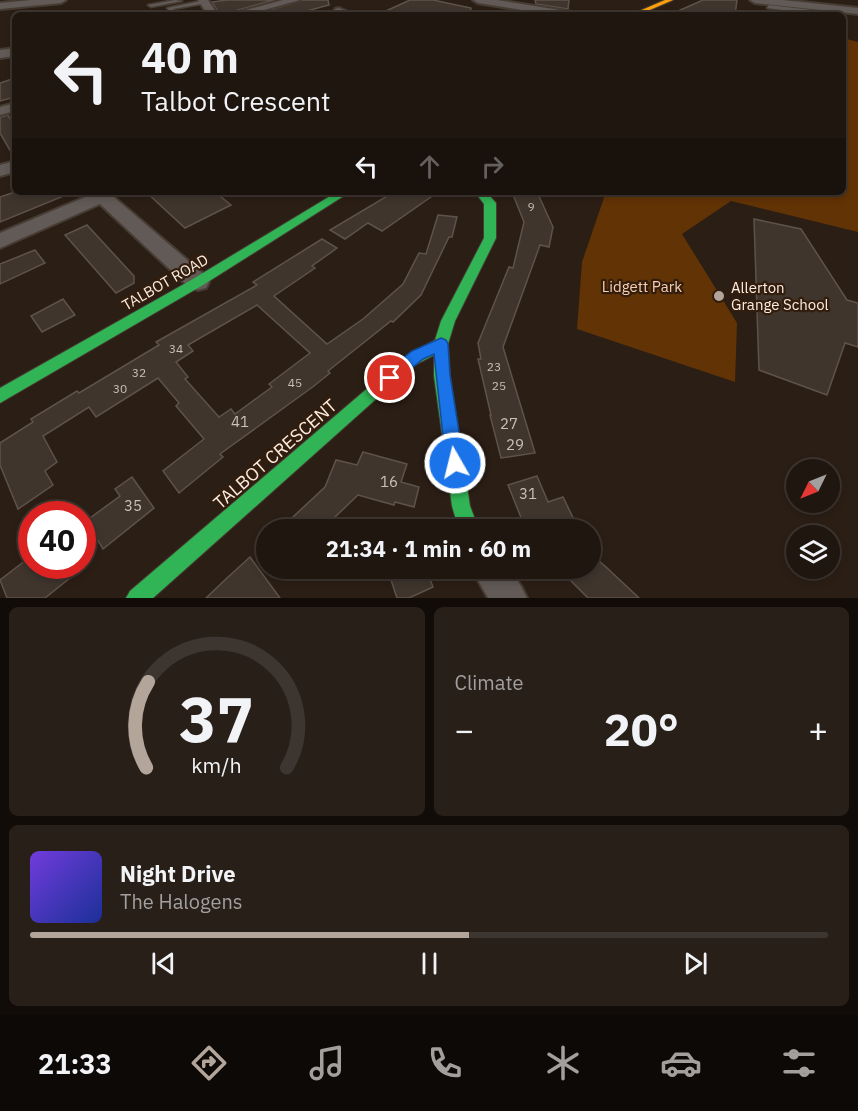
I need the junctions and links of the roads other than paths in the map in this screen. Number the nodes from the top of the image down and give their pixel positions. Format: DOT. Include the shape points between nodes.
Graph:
graph roads {
  1 [pos="61,0"];
  2 [pos="189,0"];
  3 [pos="295,0"];
  4 [pos="480,0"];
  5 [pos="670,0"];
  6 [pos="755,0"];
  7 [pos="204,1"];
  8 [pos="165,2"];
  9 [pos="152,5"];
  10 [pos="0,6"];
  11 [pos="784,6"];
  12 [pos="769,7"];
  13 [pos="172,11"];
  14 [pos="858,11"];
  15 [pos="245,12"];
  16 [pos="554,12"];
  17 [pos="640,12"];
  18 [pos="821,12"];
  19 [pos="99,195"];
  20 [pos="340,195"];
  21 [pos="483,195"];
  22 [pos="0,241"];
  23 [pos="198,282"];
  24 [pos="441,344"];
  25 [pos="0,396"];
  26 [pos="465,519"];
  27 [pos="496,579"];
  28 [pos="137,598"];
  29 [pos="509,598"];
  1 -- 10 [label="street"];
  2 -- 8 [label="lane"];
  3 -- 15 [label="street"];
  4 -- 16 [label="street"];
  5 -- 17 [label="street"];
  6 -- 11 [label="street"];
  7 -- 13 [label="lane" via="170,8"];
  8 -- 9 [label="lane"];
  11 -- 12 [label="lane"];
  11 -- 14 [label="street"];
  11 -- 18 [label="lane"];
  19 -- 22 [label="street"];
  19 -- 23 [label="street"];
  20 -- 23 [label="street, TALBOT ROAD"];
  21 -- 24 [label="street" via="490,203 490,238 448,321"];
  23 -- 25 [label="street, TALBOT ROAD"];
  24 -- 26 [label="street" via="442,375"];
  24 -- 28 [label="street, TALBOT CRESCENT" via="408,362"];
  27 -- 29 [label="street"];
}
